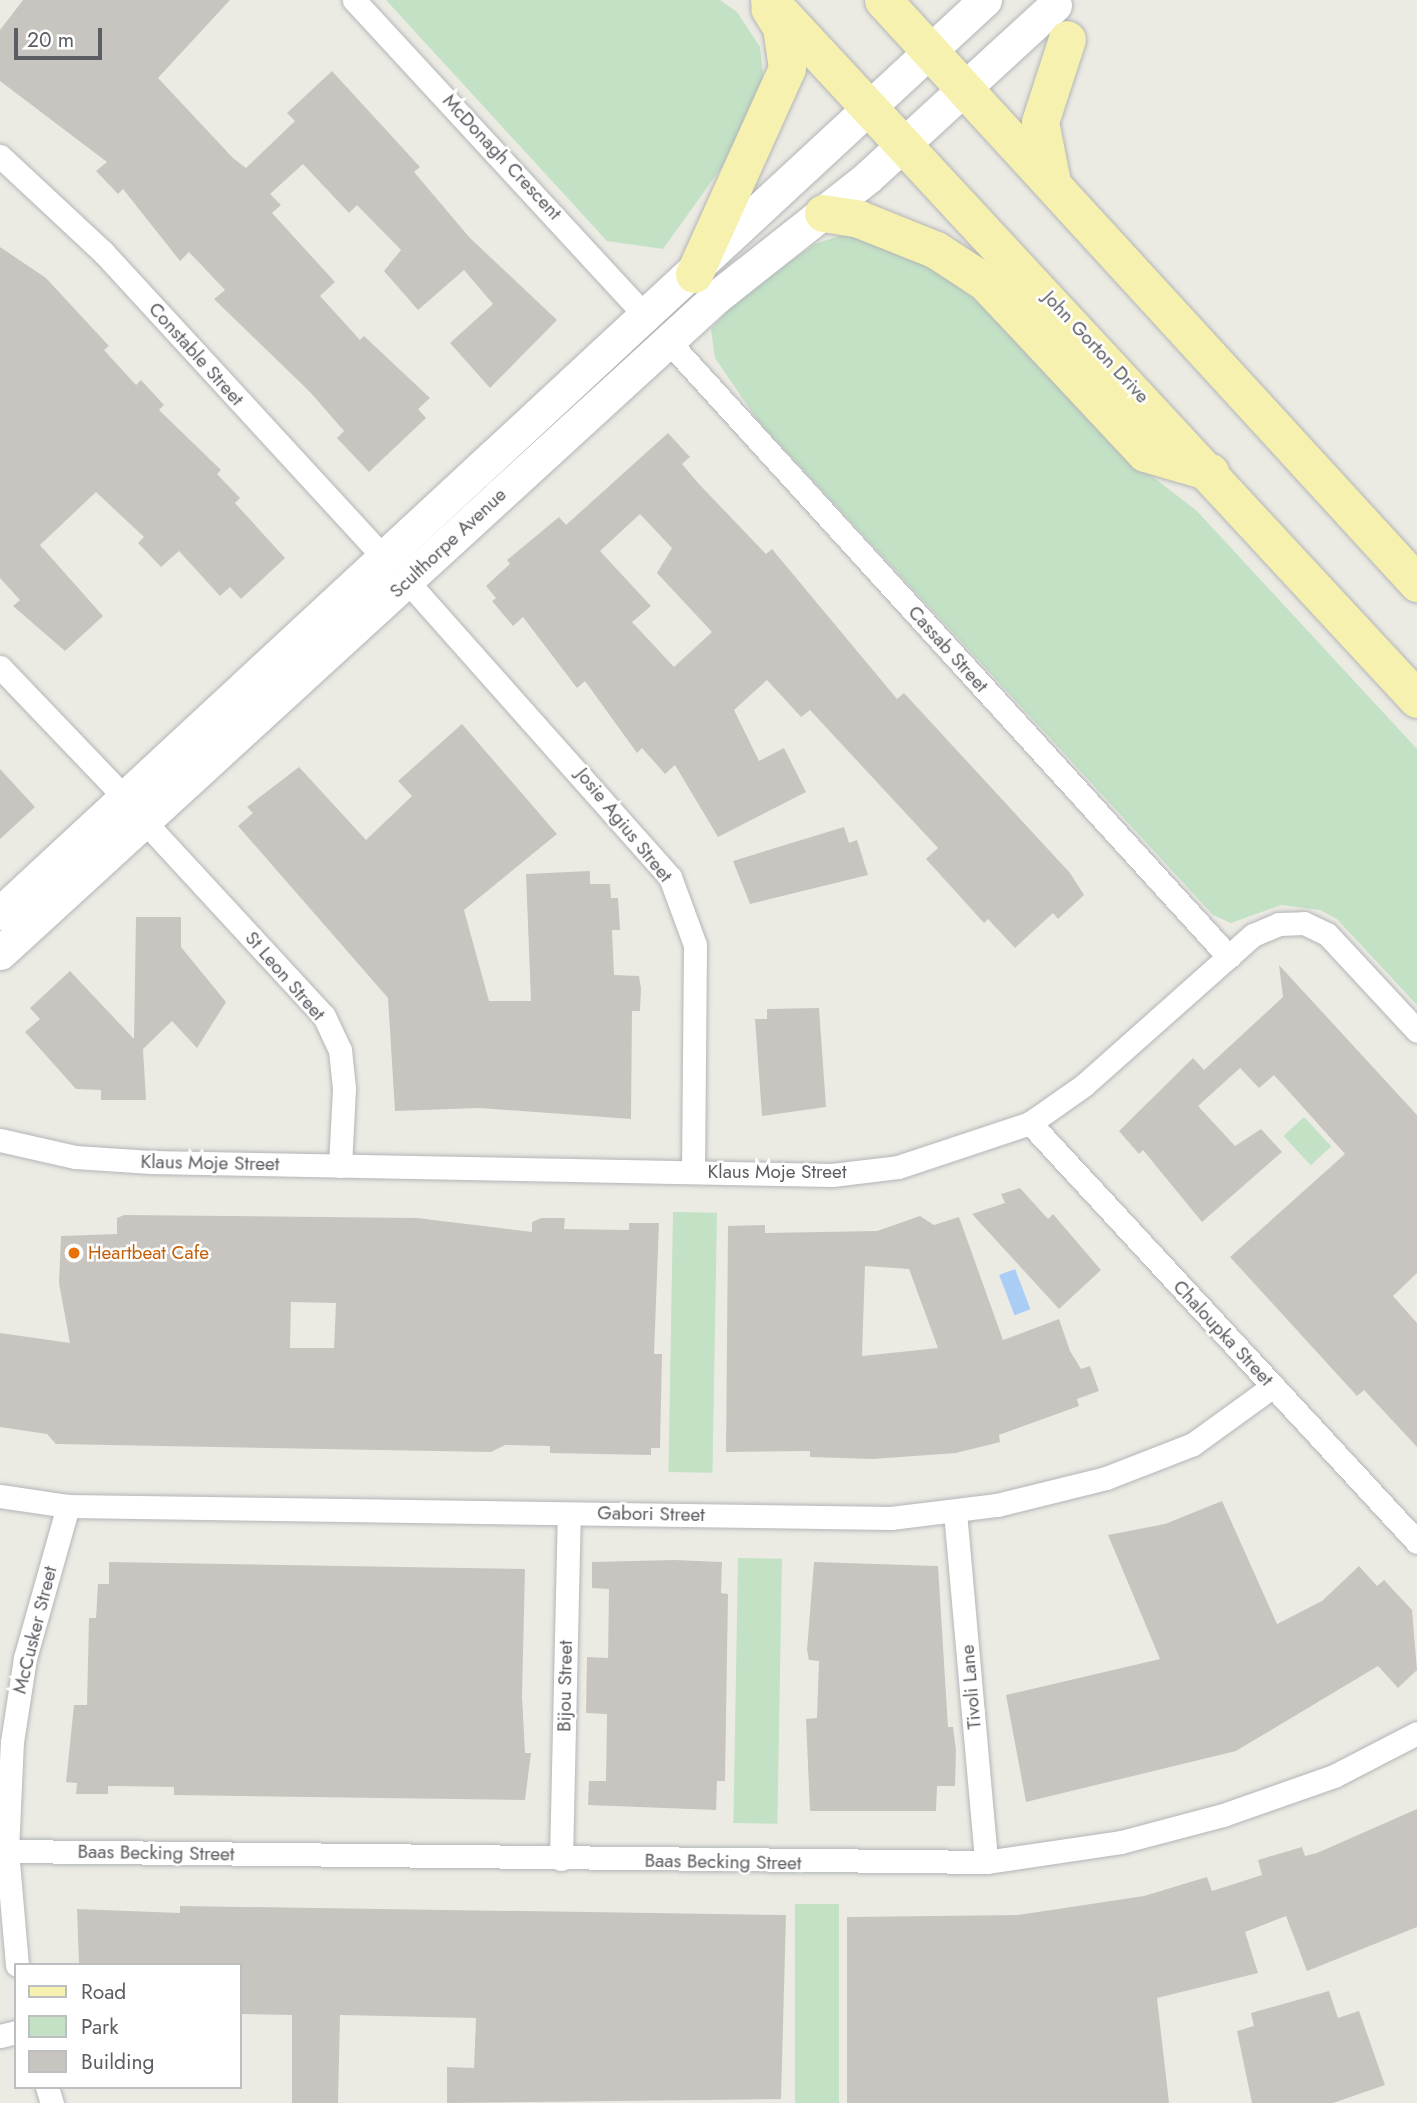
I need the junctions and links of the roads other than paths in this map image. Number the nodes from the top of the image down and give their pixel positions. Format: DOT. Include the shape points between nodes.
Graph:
graph roads {
  1 [pos="354,0"];
  2 [pos="766,0"];
  3 [pos="883,0"];
  4 [pos="985,0"];
  5 [pos="1055,5"];
  6 [pos="1067,39"];
  7 [pos="930,52"];
  8 [pos="965,90"];
  9 [pos="872,109"];
  10 [pos="905,144"];
  11 [pos="0,156"];
  12 [pos="1053,185"];
  13 [pos="823,213"];
  14 [pos="694,274"];
  15 [pos="657,329"];
  16 [pos="1211,472"];
  17 [pos="396,570"];
  18 [pos="1417,583"];
  19 [pos="0,667"];
  20 [pos="1417,699"];
  21 [pos="135,810"];
  22 [pos="0,913"];
  23 [pos="0,953"];
  24 [pos="1229,957"];
  25 [pos="1417,1031"];
  26 [pos="1030,1123"];
  27 [pos="5,1138"];
  28 [pos="340,1166"];
  29 [pos="693,1171"];
  30 [pos="1273,1386"];
  31 [pos="0,1496"];
  32 [pos="68,1506"];
  33 [pos="955,1512"];
  34 [pos="569,1514"];
  35 [pos="1417,1542"];
  36 [pos="1417,1733"];
  37 [pos="7,1851"];
  38 [pos="561,1859"];
  39 [pos="986,1862"];
  40 [pos="17,1963"];
  1 -- 15 [label="street, McDonagh Crescent"];
  2 -- 9 [label="main road, John Gorton Drive"];
  2 -- 14 [label="main road" via="781,27 787,68"];
  3 -- 7 [label="main road"];
  4 -- 7 [label="street, Sculthorpe Avenue"];
  5 -- 8 [label="street, Sculthorpe Avenue"];
  6 -- 12 [label="main road" via="1040,122"];
  7 -- 8 [label="main road"];
  7 -- 9 [label="street, Sculthorpe Avenue"];
  8 -- 10 [label="street, Sculthorpe Avenue"];
  8 -- 12 [label="main road"];
  9 -- 10 [label="main road, John Gorton Drive"];
  9 -- 14 [label="street, Sculthorpe Avenue"];
  10 -- 13 [label="street, Sculthorpe Avenue"];
  10 -- 16 [label="main road, John Gorton Drive"];
  11 -- 17 [label="street, Constable Street" via="103,252"];
  12 -- 18 [label="main road"];
  13 -- 15 [label="street, Sculthorpe Avenue"];
  13 -- 16 [label="main road" via="859,219 936,250 985,282 1145,453"];
  14 -- 15 [label="street, Sculthorpe Avenue"];
  15 -- 17 [label="street, Sculthorpe Avenue"];
  15 -- 24 [label="street, Cassab Street"];
  16 -- 20 [label="main road, John Gorton Drive"];
  17 -- 21 [label="street, Sculthorpe Avenue"];
  17 -- 29 [label="street, Josie Agius Street" via="670,877 689,918 696,957"];
  19 -- 21 [label="street, St Leon Street"];
  21 -- 22 [label="street, Sculthorpe Avenue"];
  21 -- 23 [label="street, Sculthorpe Avenue"];
  21 -- 28 [label="street, St Leon Street" via="324,1016 340,1050 344,1089"];
  24 -- 25 [label="street, Klaus Moje Street" via="1265,928 1316,927"];
  24 -- 26 [label="street, Klaus Moje Street" via="1084,1086"];
  26 -- 29 [label="street, Klaus Moje Street" via="898,1167 832,1175"];
  26 -- 30 [label="street, Chaloupka Street"];
  27 -- 28 [label="street, Klaus Moje Street" via="114,1161"];
  28 -- 29 [label="street, Klaus Moje Street"];
  30 -- 33 [label="street, Gabori Street" via="1230,1423 1148,1464 1062,1491"];
  30 -- 35 [label="street, Chaloupka Street"];
  31 -- 32 [label="street, Gabori Street"];
  32 -- 34 [label="street, Gabori Street"];
  32 -- 37 [label="street, McCusker Street" via="21,1679"];
  33 -- 34 [label="street, Gabori Street" via="858,1518"];
  33 -- 39 [label="street, Tivoli Lane"];
  34 -- 38 [label="street, Bijou Street"];
  36 -- 39 [label="street, Baas Becking Street" via="1334,1776 1223,1815 1101,1846"];
  37 -- 38 [label="street, Baas Becking Street"];
  37 -- 40 [label="street, McCusker Street"];
  38 -- 39 [label="street, Baas Becking Street"];
}
